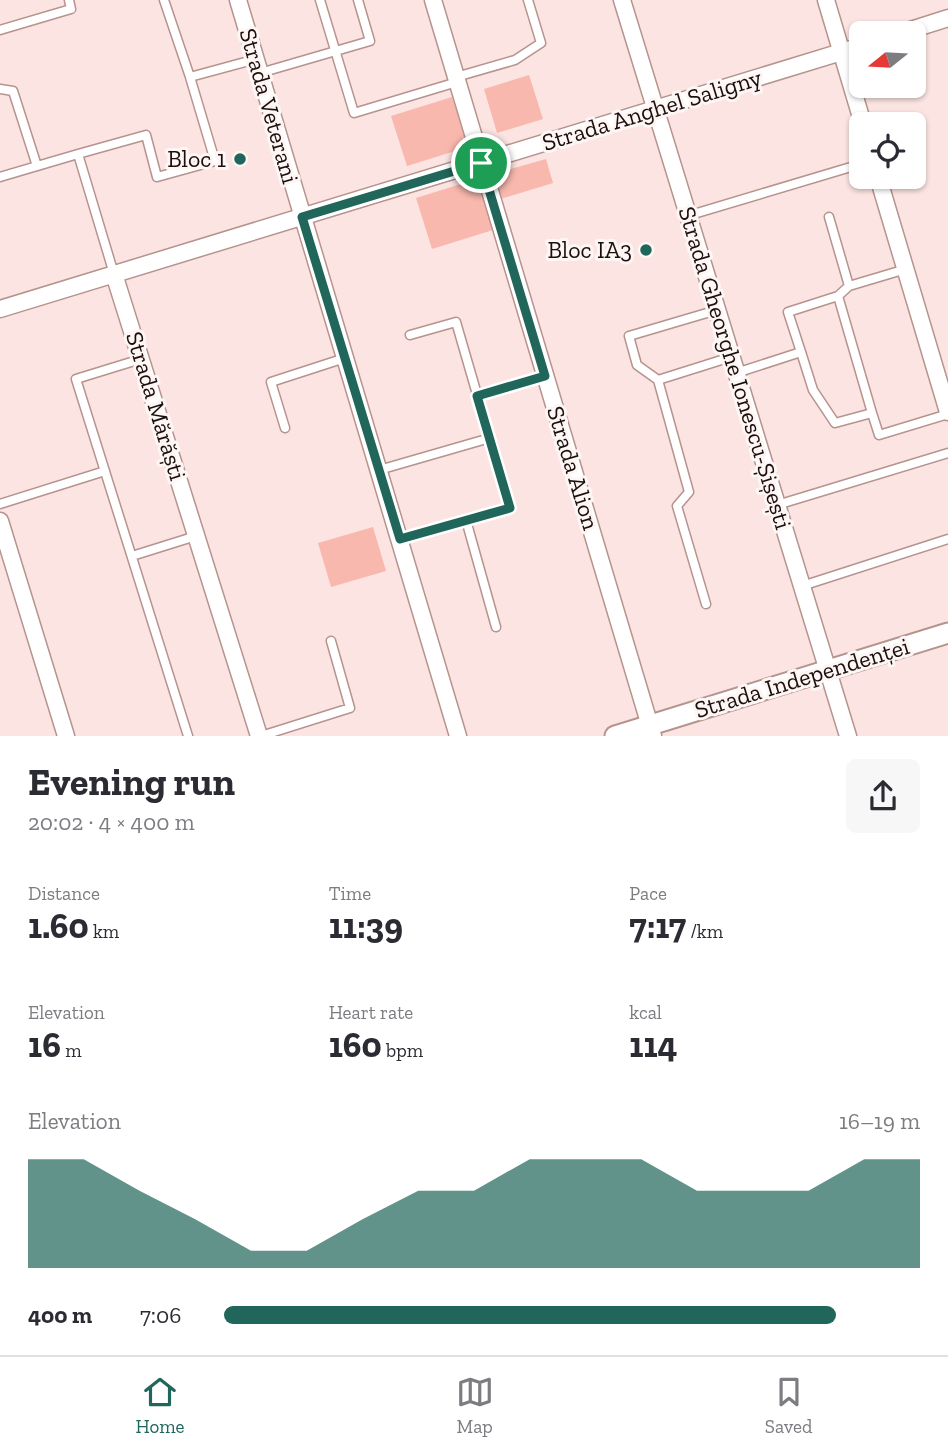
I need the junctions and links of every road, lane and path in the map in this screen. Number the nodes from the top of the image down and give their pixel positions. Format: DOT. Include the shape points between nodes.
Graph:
graph roads {
  1 [pos="69,0"];
  2 [pos="164,0"];
  3 [pos="238,0"];
  4 [pos="320,0"];
  5 [pos="358,0"];
  6 [pos="433,0"];
  7 [pos="528,0"];
  8 [pos="622,0"];
  9 [pos="826,0"];
  10 [pos="948,19"];
  11 [pos="926,26"];
  12 [pos="0,30"];
  13 [pos="849,50"];
  14 [pos="335,51"];
  15 [pos="842,52"];
  16 [pos="258,66"];
  17 [pos="190,77"];
  18 [pos="457,80"];
  19 [pos="0,89"];
  20 [pos="655,109"];
  21 [pos="860,112"];
  22 [pos="78,154"];
  23 [pos="481,163"];
  24 [pos="37,166"];
  25 [pos="849,168"];
  26 [pos="0,177"];
  27 [pos="882,189"];
  28 [pos="687,216"];
  29 [pos="302,217"];
  30 [pos="829,218"];
  31 [pos="906,269"];
  32 [pos="114,274"];
  33 [pos="849,286"];
  34 [pos="838,296"];
  35 [pos="0,309"];
  36 [pos="717,310"];
  37 [pos="410,335"];
  38 [pos="801,352"];
  39 [pos="345,358"];
  40 [pos="141,359"];
  41 [pos="734,365"];
  42 [pos="545,376"];
  43 [pos="658,380"];
  44 [pos="477,396"];
  45 [pos="872,413"];
  46 [pos="948,413"];
  47 [pos="285,428"];
  48 [pos="490,439"];
  49 [pos="948,453"];
  50 [pos="379,470"];
  51 [pos="105,471"];
  52 [pos="0,504"];
  53 [pos="777,505"];
  54 [pos="466,520"];
  55 [pos="0,521"];
  56 [pos="197,536"];
  57 [pos="400,539"];
  58 [pos="948,539"];
  59 [pos="132,556"];
  60 [pos="802,586"];
  61 [pos="706,604"];
  62 [pos="496,627"];
  63 [pos="948,633"];
  64 [pos="331,641"];
  65 [pos="828,670"];
  66 [pos="651,730"];
  67 [pos="66,736"];
  68 [pos="188,736"];
  69 [pos="260,736"];
  70 [pos="458,736"];
  71 [pos="615,736"];
  72 [pos="848,736"];
  1 -- 12 [label="lane" via="71,9"];
  2 -- 17 [label="lane"];
  3 -- 16 [label="street, Strada Veterani"];
  4 -- 14 [label="lane"];
  5 -- 14 [label="lane" via="370,41"];
  6 -- 18 [label="street, Strada Alion"];
  7 -- 18 [label="lane" via="541,43 515,60"];
  8 -- 20 [label="street, Strada Gheorghe Ionescu-Șișești"];
  9 -- 15 [label="street"];
  10 -- 11 [label="street"];
  13 -- 15 [label="street, Strada Anghel Saligny"];
  14 -- 16 [label="lane"];
  14 -- 18 [label="lane" via="354,113"];
  15 -- 20 [label="street, Strada Anghel Saligny"];
  15 -- 21 [label="street"];
  16 -- 17 [label="lane"];
  16 -- 29 [label="street, Strada Veterani"];
  17 -- 22 [label="lane" via="215,161 158,177 146,135"];
  18 -- 23 [label="street, Strada Alion"];
  19 -- 24 [label="lane" via="13,91"];
  20 -- 23 [label="street, Strada Anghel Saligny"];
  20 -- 28 [label="street, Strada Gheorghe Ionescu-Șișești"];
  22 -- 24 [label="lane"];
  22 -- 32 [label="lane, Strada Mărăști"];
  23 -- 29 [label="street, Strada Anghel Saligny"];
  23 -- 42 [label="street, Strada Alion"];
  24 -- 26 [label="lane"];
  25 -- 28 [label="lane"];
  27 -- 31 [label="street"];
  28 -- 36 [label="street, Strada Gheorghe Ionescu-Șișești"];
  29 -- 32 [label="street, Strada Anghel Saligny"];
  29 -- 39 [label="street, Strada Veterani"];
  30 -- 33 [label="lane"];
  31 -- 33 [label="lane"];
  31 -- 46 [label="street"];
  32 -- 35 [label="street, Strada Anghel Saligny"];
  32 -- 40 [label="street, Strada Mărăști"];
  33 -- 34 [label="lane"];
  34 -- 38 [label="lane" via="788,312"];
  34 -- 45 [label="lane"];
  36 -- 41 [label="street, Strada Gheorghe Ionescu-Șișești"];
  36 -- 43 [label="lane" via="629,337 637,365"];
  37 -- 44 [label="lane" via="456,322"];
  38 -- 41 [label="lane"];
  38 -- 45 [label="lane" via="813,390 835,423"];
  39 -- 47 [label="lane" via="271,382"];
  39 -- 50 [label="street, Strada Veterani"];
  40 -- 51 [label="lane" via="76,379"];
  40 -- 56 [label="street, Strada Mărăști"];
  41 -- 43 [label="lane"];
  41 -- 53 [label="street, Strada Gheorghe Ionescu-Șișești"];
  42 -- 44 [label="lane"];
  42 -- 66 [label="street, Strada Alion"];
  43 -- 61 [label="lane" via="690,492 677,506"];
  44 -- 48 [label="lane"];
  45 -- 46 [label="lane" via="879,435"];
  48 -- 50 [label="lane"];
  48 -- 54 [label="lane" via="510,508"];
  49 -- 53 [label="lane"];
  50 -- 57 [label="street, Strada Veterani"];
  51 -- 52 [label="lane"];
  51 -- 59 [label="lane"];
  53 -- 60 [label="street, Strada Gheorghe Ionescu-Șișești"];
  54 -- 57 [label="lane"];
  54 -- 62 [label="lane"];
  55 -- 67 [label="street"];
  56 -- 59 [label="lane"];
  56 -- 69 [label="street, Strada Mărăști"];
  57 -- 70 [label="street, Strada Veterani"];
  58 -- 60 [label="lane"];
  59 -- 68 [label="lane"];
  60 -- 65 [label="street, Strada Gheorghe Ionescu-Șișești"];
  63 -- 65 [label="street, Strada Independenței"];
  64 -- 69 [label="lane" via="350,708"];
  65 -- 66 [label="street, Strada Independenței"];
  65 -- 72 [label="street, Strada Gheorghe Ionescu-Șișești"];
  66 -- 71 [label="street, Strada Independenței"];
}
